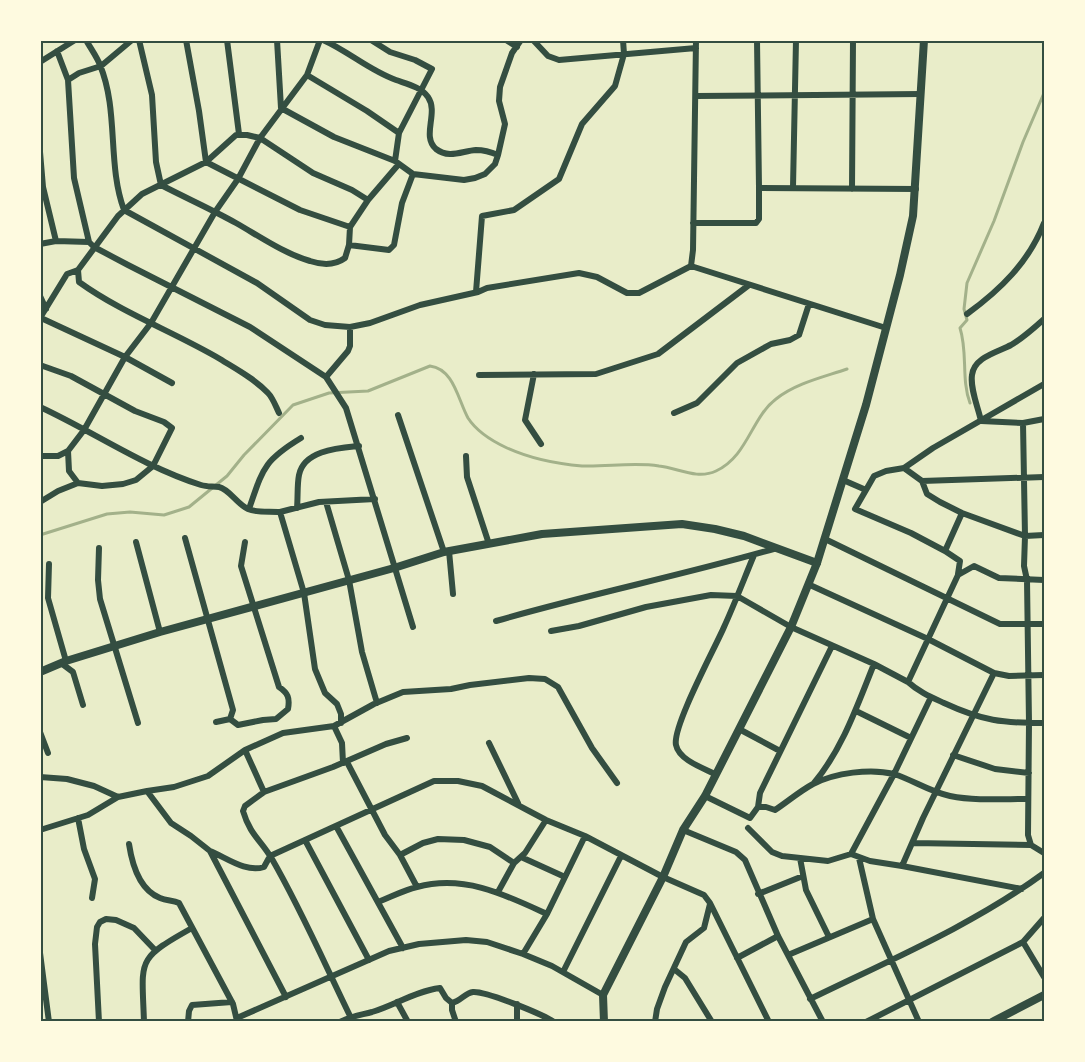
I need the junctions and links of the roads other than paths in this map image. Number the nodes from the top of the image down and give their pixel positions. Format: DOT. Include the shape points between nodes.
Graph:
graph roads {
  1 [pos="75,40"];
  2 [pos="86,40"];
  3 [pos="132,40"];
  4 [pos="139,40"];
  5 [pos="186,40"];
  6 [pos="226,40"];
  7 [pos="277,40"];
  8 [pos="321,40"];
  9 [pos="371,40"];
  10 [pos="506,40"];
  11 [pos="533,40"];
  12 [pos="623,40"];
  13 [pos="757,40"];
  14 [pos="796,40"];
  15 [pos="853,40"];
  16 [pos="924,40"];
  17 [pos="519,44"];
  18 [pos="696,44"];
  19 [pos="57,51"];
  20 [pos="624,54"];
  21 [pos="40,62"];
  22 [pos="100,66"];
  23 [pos="306,75"];
  24 [pos="68,80"];
  25 [pos="422,90"];
  26 [pos="921,94"];
  27 [pos="795,95"];
  28 [pos="852,95"];
  29 [pos="696,96"];
  30 [pos="757,96"];
  31 [pos="281,108"];
  32 [pos="239,134"];
  33 [pos="399,134"];
  34 [pos="260,138"];
  35 [pos="40,152"];
  36 [pos="498,155"];
  37 [pos="206,162"];
  38 [pos="396,163"];
  39 [pos="412,174"];
  40 [pos="238,179"];
  41 [pos="161,185"];
  42 [pos="794,187"];
  43 [pos="759,188"];
  44 [pos="852,189"];
  45 [pos="916,189"];
  46 [pos="368,200"];
  47 [pos="124,210"];
  48 [pos="215,212"];
  49 [pos="693,223"];
  50 [pos="1044,223"];
  51 [pos="350,227"];
  52 [pos="56,241"];
  53 [pos="40,244"];
  54 [pos="91,244"];
  55 [pos="349,245"];
  56 [pos="195,249"];
  57 [pos="691,266"];
  58 [pos="78,270"];
  59 [pos="171,285"];
  60 [pos="750,285"];
  61 [pos="476,292"];
  62 [pos="40,296"];
  63 [pos="809,304"];
  64 [pos="46,309"];
  65 [pos="967,314"];
  66 [pos="41,318"];
  67 [pos="1044,319"];
  68 [pos="151,323"];
  69 [pos="350,327"];
  70 [pos="886,328"];
  71 [pos="125,357"];
  72 [pos="40,365"];
  73 [pos="534,374"];
  74 [pos="479,375"];
  75 [pos="326,377"];
  76 [pos="172,383"];
  77 [pos="1044,384"];
  78 [pos="104,394"];
  79 [pos="40,407"];
  80 [pos="279,413"];
  81 [pos="674,413"];
  82 [pos="398,415"];
  83 [pos="1044,419"];
  84 [pos="981,421"];
  85 [pos="1023,423"];
  86 [pos="84,430"];
  87 [pos="301,438"];
  88 [pos="541,444"];
  89 [pos="359,446"];
  90 [pos="68,452"];
  91 [pos="40,456"];
  92 [pos="466,456"];
  93 [pos="153,466"];
  94 [pos="904,468"];
  95 [pos="1025,477"];
  96 [pos="1044,477"];
  97 [pos="843,480"];
  98 [pos="922,481"];
  99 [pos="78,483"];
  100 [pos="866,490"];
  101 [pos="375,499"];
  102 [pos="40,502"];
  103 [pos="326,502"];
  104 [pos="297,508"];
  105 [pos="249,509"];
  106 [pos="279,512"];
  107 [pos="962,513"];
  108 [pos="1044,535"];
  109 [pos="1025,536"];
  110 [pos="185,538"];
  111 [pos="825,539"];
  112 [pos="136,542"];
  113 [pos="245,542"];
  114 [pos="489,544"];
  115 [pos="99,548"];
  116 [pos="777,548"];
  117 [pos="447,551"];
  118 [pos="945,551"];
  119 [pos="754,555"];
  120 [pos="817,563"];
  121 [pos="49,564"];
  122 [pos="394,568"];
  123 [pos="958,575"];
  124 [pos="349,580"];
  125 [pos="1027,580"];
  126 [pos="1044,580"];
  127 [pos="810,585"];
  128 [pos="304,593"];
  129 [pos="453,594"];
  130 [pos="737,596"];
  131 [pos="946,599"];
  132 [pos="253,606"];
  133 [pos="208,618"];
  134 [pos="496,621"];
  135 [pos="1044,624"];
  136 [pos="1027,625"];
  137 [pos="412,627"];
  138 [pos="791,627"];
  139 [pos="551,631"];
  140 [pos="160,632"];
  141 [pos="928,639"];
  142 [pos="114,645"];
  143 [pos="832,645"];
  144 [pos="63,662"];
  145 [pos="874,664"];
  146 [pos="40,672"];
  147 [pos="994,673"];
  148 [pos="1028,675"];
  149 [pos="1044,675"];
  150 [pos="908,682"];
  151 [pos="931,697"];
  152 [pos="377,703"];
  153 [pos="83,705"];
  154 [pos="855,711"];
  155 [pos="972,716"];
  156 [pos="230,720"];
  157 [pos="216,722"];
  158 [pos="138,723"];
  159 [pos="1029,723"];
  160 [pos="1044,723"];
  161 [pos="338,725"];
  162 [pos="739,729"];
  163 [pos="40,732"];
  164 [pos="407,738"];
  165 [pos="911,738"];
  166 [pos="489,743"];
  167 [pos="245,750"];
  168 [pos="780,751"];
  169 [pos="48,753"];
  170 [pos="953,755"];
  171 [pos="345,762"];
  172 [pos="1029,773"];
  173 [pos="715,774"];
  174 [pos="894,774"];
  175 [pos="40,777"];
  176 [pos="617,783"];
  177 [pos="814,784"];
  178 [pos="147,791"];
  179 [pos="264,792"];
  180 [pos="935,792"];
  181 [pos="705,796"];
  182 [pos="118,798"];
  183 [pos="1028,799"];
  184 [pos="518,804"];
  185 [pos="758,807"];
  186 [pos="372,808"];
  187 [pos="78,818"];
  188 [pos="546,819"];
  189 [pos="336,826"];
  190 [pos="748,828"];
  191 [pos="40,830"];
  192 [pos="683,830"];
  193 [pos="585,836"];
  194 [pos="305,840"];
  195 [pos="913,843"];
  196 [pos="129,844"];
  197 [pos="1031,845"];
  198 [pos="210,851"];
  199 [pos="1044,853"];
  200 [pos="851,854"];
  201 [pos="400,855"];
  202 [pos="270,856"];
  203 [pos="621,856"];
  204 [pos="521,857"];
  205 [pos="800,858"];
  206 [pos="859,858"];
  207 [pos="513,863"];
  208 [pos="902,866"];
  209 [pos="1044,873"];
  210 [pos="804,876"];
  211 [pos="565,877"];
  212 [pos="663,877"];
  213 [pos="417,887"];
  214 [pos="1022,889"];
  215 [pos="498,892"];
  216 [pos="758,894"];
  217 [pos="92,898"];
  218 [pos="378,902"];
  219 [pos="710,903"];
  220 [pos="547,914"];
  221 [pos="1044,918"];
  222 [pos="873,919"];
  223 [pos="192,928"];
  224 [pos="778,936"];
  225 [pos="829,937"];
  226 [pos="1023,942"];
  227 [pos="402,948"];
  228 [pos="155,950"];
  229 [pos="40,953"];
  230 [pos="523,954"];
  231 [pos="788,955"];
  232 [pos="737,958"];
  233 [pos="892,958"];
  234 [pos="369,960"];
  235 [pos="674,969"];
  236 [pos="563,972"];
  237 [pos="331,975"];
  238 [pos="1044,977"];
  239 [pos="603,995"];
  240 [pos="1044,995"];
  241 [pos="286,997"];
  242 [pos="810,999"];
  243 [pos="908,1000"];
  244 [pos="232,1002"];
  245 [pos="397,1002"];
  246 [pos="452,1003"];
  247 [pos="517,1004"];
  248 [pos="351,1019"];
  249 [pos="237,1020"];
  250 [pos="49,1022"];
  251 [pos="99,1022"];
  252 [pos="144,1022"];
  253 [pos="188,1022"];
  254 [pos="340,1022"];
  255 [pos="408,1022"];
  256 [pos="456,1022"];
  257 [pos="517,1022"];
  258 [pos="554,1022"];
  259 [pos="604,1022"];
  260 [pos="655,1022"];
  261 [pos="712,1022"];
  262 [pos="769,1022"];
  263 [pos="823,1022"];
  264 [pos="866,1022"];
  265 [pos="919,1022"];
  266 [pos="992,1022"];
  1 -- 19 [label="street"];
  2 -- 22 [label="street"];
  3 -- 22 [label="street"];
  4 -- 41 [label="street" via="152,95"];
  5 -- 37 [label="street"];
  6 -- 32 [label="street"];
  7 -- 31 [label="street"];
  8 -- 23 [label="street"];
  8 -- 25 [label="street" via="390,78"];
  9 -- 25 [label="street" via="432,69"];
  10 -- 17 [label="street"];
  11 -- 20 [label="street" via="548,56 559,60"];
  12 -- 20 [label="street"];
  13 -- 30 [label="street"];
  14 -- 27 [label="street"];
  15 -- 28 [label="street"];
  16 -- 26 [label="main road"];
  17 -- 36 [label="street" via="500,87 505,124"];
  18 -- 20 [label="street"];
  18 -- 29 [label="street"];
  19 -- 21 [label="street"];
  19 -- 24 [label="street"];
  20 -- 61 [label="street" via="615,86 582,124 560,179 514,210 482,216"];
  22 -- 24 [label="street"];
  22 -- 47 [label="street" via="108,94 118,193"];
  23 -- 31 [label="street"];
  23 -- 33 [label="street"];
  24 -- 54 [label="street" via="74,178"];
  25 -- 33 [label="street"];
  25 -- 36 [label="street" via="431,104 429,138 437,150 449,154 480,150"];
  26 -- 28 [label="street"];
  26 -- 45 [label="main road"];
  27 -- 28 [label="street"];
  27 -- 30 [label="street"];
  27 -- 42 [label="street"];
  28 -- 44 [label="street"];
  29 -- 30 [label="street"];
  29 -- 49 [label="street"];
  30 -- 43 [label="street"];
  31 -- 34 [label="street"];
  31 -- 38 [label="street" via="334,137"];
  32 -- 34 [label="street"];
  32 -- 37 [label="street"];
  33 -- 38 [label="street"];
  34 -- 40 [label="street"];
  34 -- 46 [label="street" via="313,173"];
  35 -- 52 [label="street" via="43,187"];
  36 -- 39 [label="street" via="495,164 475,178"];
  37 -- 40 [label="street"];
  37 -- 41 [label="street"];
  38 -- 39 [label="street"];
  38 -- 46 [label="street"];
  39 -- 55 [label="street" via="394,245 389,250"];
  40 -- 48 [label="street"];
  40 -- 51 [label="street" via="300,210"];
  41 -- 47 [label="street" via="142,194"];
  41 -- 48 [label="street"];
  42 -- 43 [label="street"];
  42 -- 44 [label="street"];
  43 -- 49 [label="street" via="756,223"];
  44 -- 45 [label="street"];
  45 -- 70 [label="main road" via="906,250"];
  46 -- 51 [label="street"];
  47 -- 54 [label="street"];
  47 -- 56 [label="street"];
  48 -- 55 [label="street" via="309,261 340,262"];
  48 -- 56 [label="street"];
  49 -- 57 [label="street"];
  50 -- 65 [label="street" via="1015,273"];
  51 -- 55 [label="street"];
  52 -- 53 [label="street"];
  52 -- 54 [label="street"];
  54 -- 58 [label="street"];
  54 -- 59 [label="street"];
  56 -- 59 [label="street"];
  56 -- 69 [label="street" via="257,283 310,320"];
  57 -- 60 [label="street"];
  57 -- 61 [label="street" via="639,293 627,293 597,277 579,273"];
  58 -- 64 [label="street" via="67,274"];
  58 -- 68 [label="street" via="79,282 90,290"];
  59 -- 68 [label="street"];
  59 -- 75 [label="street" via="250,327"];
  60 -- 63 [label="street"];
  60 -- 73 [label="street" via="658,354 596,374"];
  61 -- 69 [label="street"];
  62 -- 64 [label="street"];
  63 -- 70 [label="street"];
  63 -- 81 [label="street" via="799,334 737,363 698,403"];
  64 -- 66 [label="street"];
  66 -- 71 [label="street"];
  67 -- 84 [label="street" via="1011,345 989,354 972,373"];
  68 -- 71 [label="street"];
  68 -- 80 [label="street" via="238,370 270,394"];
  69 -- 75 [label="street" via="348,351"];
  70 -- 97 [label="main road"];
  71 -- 76 [label="street"];
  71 -- 78 [label="street"];
  72 -- 78 [label="street"];
  73 -- 74 [label="street"];
  73 -- 88 [label="street" via="525,420"];
  75 -- 89 [label="street" via="346,408"];
  77 -- 84 [label="street"];
  78 -- 86 [label="street"];
  78 -- 93 [label="street" via="172,428"];
  79 -- 86 [label="street"];
  82 -- 117 [label="street"];
  83 -- 85 [label="street"];
  84 -- 85 [label="street"];
  84 -- 94 [label="street"];
  85 -- 95 [label="street"];
  86 -- 90 [label="street"];
  86 -- 93 [label="street"];
  87 -- 105 [label="street" via="265,466"];
  89 -- 101 [label="street"];
  89 -- 104 [label="street" via="333,449 304,464 299,474"];
  90 -- 91 [label="street"];
  90 -- 99 [label="street" via="69,471"];
  92 -- 114 [label="street" via="467,477"];
  93 -- 99 [label="street" via="136,480 123,484"];
  93 -- 105 [label="street" via="203,486 222,487"];
  94 -- 98 [label="street"];
  94 -- 100 [label="street" via="874,477"];
  95 -- 96 [label="street"];
  95 -- 98 [label="street"];
  95 -- 109 [label="street"];
  97 -- 100 [label="street"];
  97 -- 111 [label="main road"];
  98 -- 107 [label="street" via="927,494"];
  99 -- 102 [label="street"];
  100 -- 118 [label="street" via="855,508"];
  101 -- 103 [label="street"];
  101 -- 122 [label="street"];
  103 -- 104 [label="street"];
  103 -- 124 [label="street"];
  104 -- 106 [label="street"];
  105 -- 106 [label="street"];
  106 -- 128 [label="street"];
  107 -- 109 [label="street"];
  107 -- 118 [label="street"];
  108 -- 109 [label="street"];
  109 -- 125 [label="street"];
  110 -- 133 [label="street"];
  111 -- 120 [label="main road"];
  111 -- 131 [label="street"];
  112 -- 140 [label="street"];
  113 -- 132 [label="street" via="241,566"];
  114 -- 116 [label="street" via="542,534 682,524 715,529"];
  114 -- 117 [label="street"];
  115 -- 142 [label="street" via="100,599"];
  116 -- 119 [label="street"];
  116 -- 120 [label="street"];
  117 -- 122 [label="street"];
  117 -- 129 [label="street"];
  118 -- 123 [label="street" via="960,561"];
  119 -- 130 [label="street"];
  119 -- 134 [label="street"];
  120 -- 127 [label="main road"];
  121 -- 144 [label="street" via="48,598"];
  122 -- 124 [label="street"];
  122 -- 137 [label="street"];
  123 -- 125 [label="street" via="974,566 999,578"];
  123 -- 131 [label="street"];
  124 -- 128 [label="street"];
  124 -- 152 [label="street"];
  125 -- 126 [label="street"];
  125 -- 136 [label="street"];
  127 -- 138 [label="main road"];
  127 -- 141 [label="street"];
  128 -- 132 [label="street"];
  128 -- 161 [label="street" via="315,669 325,693 337,704 341,714"];
  130 -- 138 [label="street"];
  130 -- 139 [label="street" via="711,595 646,607"];
  130 -- 173 [label="street" via="675,740 681,755"];
  131 -- 136 [label="street" via="1000,624"];
  131 -- 141 [label="street"];
  132 -- 133 [label="street"];
  132 -- 156 [label="street" via="279,687 288,694 288,709 276,719 237,726"];
  133 -- 140 [label="street"];
  133 -- 156 [label="street" via="233,710"];
  135 -- 136 [label="street"];
  136 -- 148 [label="street"];
  138 -- 143 [label="street"];
  138 -- 162 [label="main road"];
  140 -- 142 [label="street"];
  141 -- 147 [label="street"];
  141 -- 150 [label="street"];
  142 -- 144 [label="street"];
  142 -- 158 [label="street"];
  143 -- 145 [label="street"];
  143 -- 168 [label="street"];
  144 -- 146 [label="street"];
  144 -- 153 [label="street" via="73,672"];
  145 -- 150 [label="street"];
  145 -- 154 [label="street"];
  147 -- 148 [label="street"];
  147 -- 155 [label="street"];
  148 -- 149 [label="street"];
  148 -- 159 [label="street"];
  150 -- 151 [label="street"];
  151 -- 155 [label="street"];
  151 -- 165 [label="street"];
  152 -- 161 [label="street"];
  152 -- 176 [label="street" via="403,692 545,679 558,687"];
  154 -- 165 [label="street"];
  154 -- 177 [label="street" via="831,761"];
  155 -- 159 [label="street"];
  155 -- 170 [label="street"];
  156 -- 157 [label="street"];
  159 -- 160 [label="street"];
  159 -- 172 [label="street"];
  161 -- 167 [label="street" via="283,732"];
  161 -- 171 [label="street"];
  162 -- 168 [label="street"];
  162 -- 173 [label="main road"];
  163 -- 169 [label="street"];
  164 -- 171 [label="street"];
  165 -- 174 [label="street"];
  166 -- 184 [label="street"];
  167 -- 178 [label="street" via="208,776"];
  167 -- 179 [label="street"];
  168 -- 185 [label="street" via="760,793"];
  170 -- 172 [label="street" via="995,769"];
  170 -- 180 [label="street"];
  171 -- 179 [label="street"];
  171 -- 186 [label="street"];
  172 -- 183 [label="street"];
  173 -- 181 [label="main road"];
  174 -- 177 [label="street" via="861,772"];
  174 -- 180 [label="street"];
  174 -- 200 [label="street"];
  175 -- 182 [label="street" via="94,786"];
  177 -- 185 [label="street" via="775,810"];
  178 -- 182 [label="street"];
  178 -- 198 [label="street" via="171,823"];
  179 -- 202 [label="street" via="243,811 251,833"];
  180 -- 183 [label="street" via="968,798"];
  180 -- 195 [label="street"];
  181 -- 185 [label="street" via="750,818"];
  181 -- 192 [label="main road"];
  182 -- 187 [label="street"];
  183 -- 197 [label="street"];
  184 -- 186 [label="street" via="482,786 434,781"];
  184 -- 188 [label="street"];
  186 -- 189 [label="street"];
  186 -- 201 [label="street"];
  187 -- 191 [label="street"];
  187 -- 217 [label="street" via="95,879"];
  188 -- 193 [label="street"];
  188 -- 204 [label="street"];
  189 -- 194 [label="street"];
  189 -- 218 [label="street"];
  190 -- 205 [label="street" via="772,852"];
  192 -- 212 [label="main road"];
  192 -- 216 [label="street" via="736,852 750,869"];
  193 -- 203 [label="street"];
  193 -- 211 [label="street"];
  194 -- 202 [label="street"];
  194 -- 234 [label="street"];
  195 -- 197 [label="street"];
  195 -- 208 [label="street"];
  196 -- 223 [label="street" via="135,870 146,888 159,898 179,903"];
  197 -- 199 [label="street"];
  198 -- 202 [label="street" via="256,869 264,867"];
  198 -- 241 [label="street"];
  200 -- 205 [label="street" via="828,861"];
  200 -- 206 [label="street"];
  201 -- 207 [label="street" via="438,839 464,840 490,847"];
  201 -- 213 [label="street"];
  202 -- 237 [label="street"];
  203 -- 212 [label="street"];
  203 -- 236 [label="street"];
  204 -- 207 [label="street"];
  204 -- 211 [label="street"];
  205 -- 210 [label="street"];
  206 -- 208 [label="street"];
  206 -- 222 [label="street"];
  207 -- 215 [label="street"];
  208 -- 214 [label="street"];
  209 -- 214 [label="street"];
  210 -- 216 [label="street"];
  210 -- 225 [label="street" via="806,890"];
  211 -- 220 [label="street"];
  212 -- 219 [label="street" via="704,895"];
  212 -- 239 [label="main road"];
  213 -- 215 [label="street" via="439,883 474,885"];
  213 -- 218 [label="street"];
  214 -- 233 [label="street" via="964,924"];
  215 -- 220 [label="street"];
  216 -- 224 [label="street"];
  218 -- 227 [label="street"];
  219 -- 232 [label="street"];
  219 -- 235 [label="street" via="704,928 686,942"];
  220 -- 230 [label="street"];
  221 -- 226 [label="street"];
  222 -- 225 [label="street"];
  222 -- 233 [label="street"];
  223 -- 228 [label="street"];
  223 -- 244 [label="street"];
  224 -- 231 [label="street"];
  224 -- 232 [label="street"];
  225 -- 231 [label="street"];
  226 -- 238 [label="street"];
  226 -- 243 [label="street"];
  227 -- 230 [label="street" via="466,940 488,942"];
  227 -- 234 [label="street"];
  228 -- 251 [label="street" via="134,928 116,920 99,922 95,944"];
  228 -- 252 [label="street" via="144,967"];
  229 -- 250 [label="street"];
  230 -- 236 [label="street"];
  231 -- 242 [label="street"];
  232 -- 262 [label="street"];
  233 -- 242 [label="street"];
  233 -- 243 [label="street"];
  234 -- 237 [label="street"];
  235 -- 260 [label="street" via="659,1001"];
  235 -- 261 [label="street" via="691,985"];
  236 -- 239 [label="street"];
  237 -- 241 [label="street"];
  237 -- 248 [label="street"];
  239 -- 259 [label="main road"];
  240 -- 266 [label="street"];
  241 -- 249 [label="street"];
  242 -- 263 [label="street"];
  243 -- 264 [label="street"];
  243 -- 265 [label="street"];
  244 -- 249 [label="street"];
  244 -- 253 [label="street" via="192,1005"];
  245 -- 246 [label="street" via="440,988"];
  245 -- 248 [label="street"];
  245 -- 255 [label="street"];
  246 -- 247 [label="street" via="473,992"];
  246 -- 256 [label="street"];
  247 -- 257 [label="street"];
  247 -- 258 [label="street"];
  248 -- 254 [label="street"];
}
